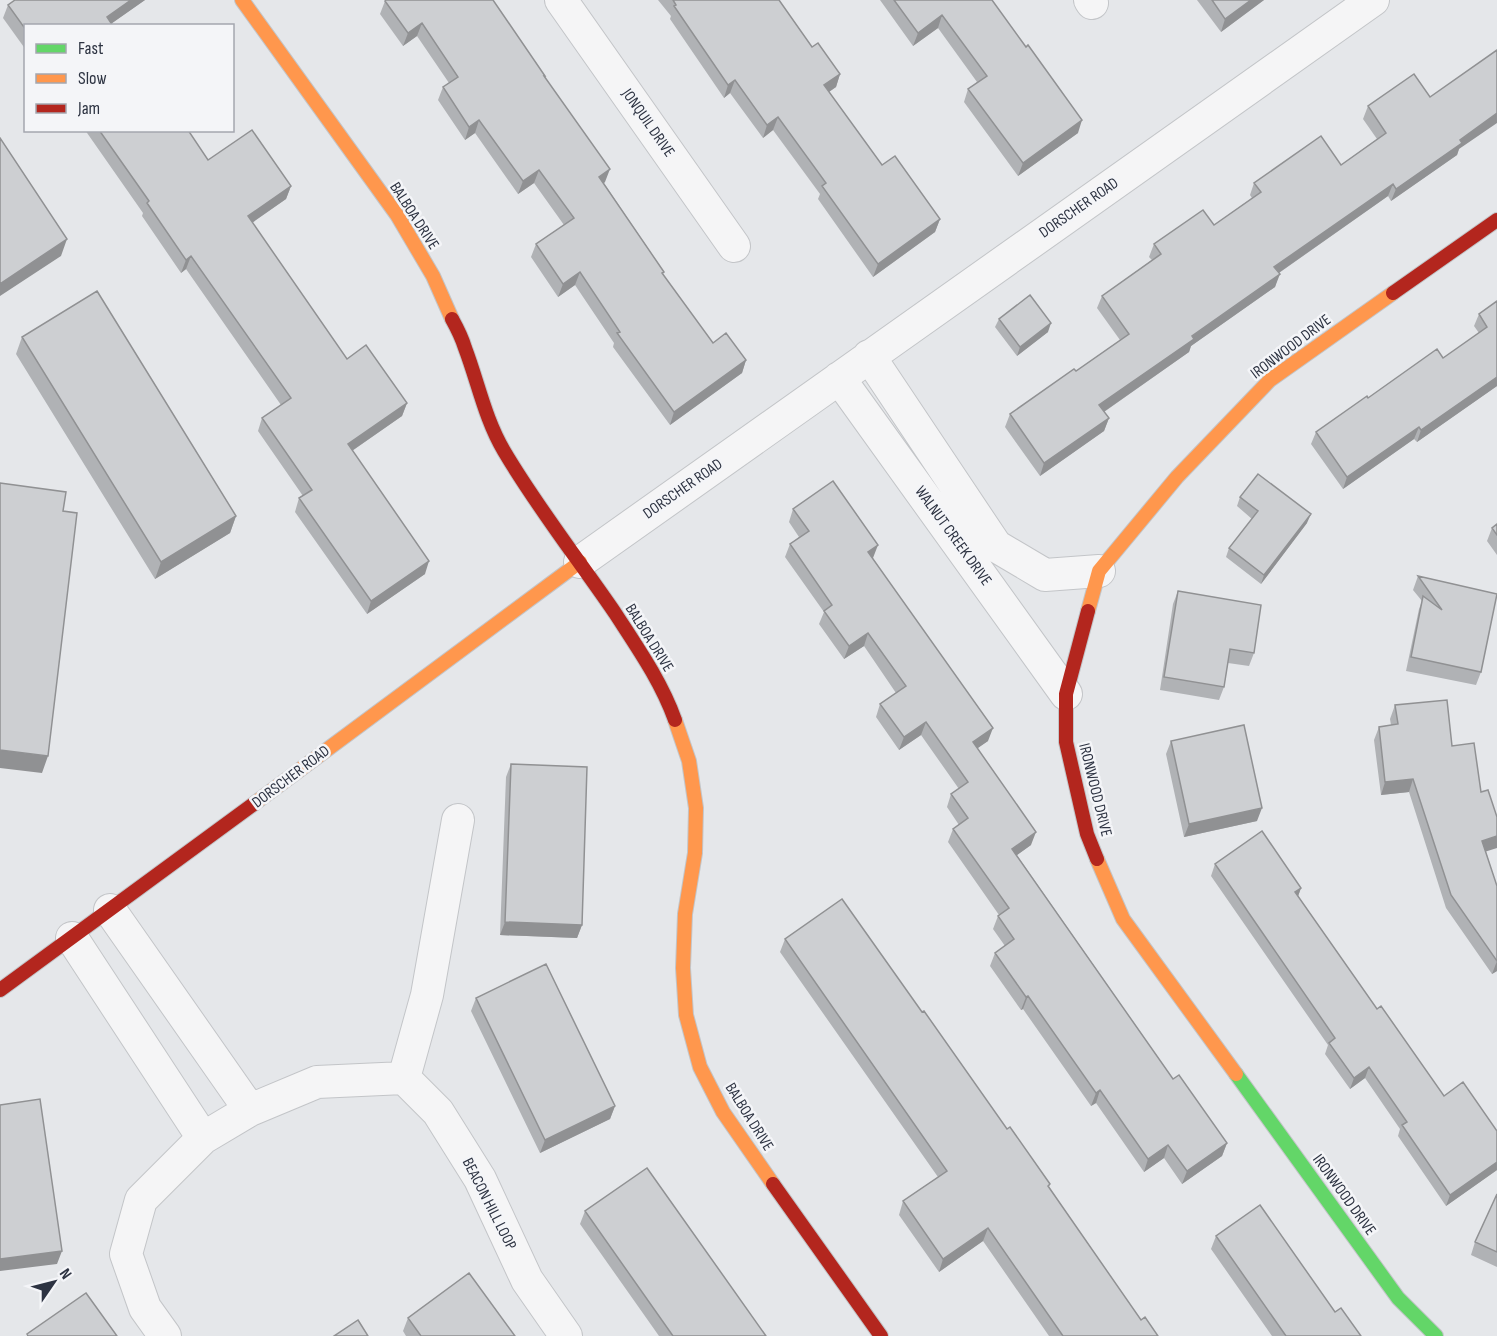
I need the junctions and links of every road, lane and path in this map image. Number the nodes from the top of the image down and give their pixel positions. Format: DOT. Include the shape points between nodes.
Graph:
graph roads {
  1 [pos="242,0"];
  2 [pos="561,0"];
  3 [pos="1373,0"];
  4 [pos="1497,220"];
  5 [pos="734,246"];
  6 [pos="869,356"];
  7 [pos="839,378"];
  8 [pos="580,562"];
  9 [pos="1099,571"];
  10 [pos="1066,694"];
  11 [pos="458,820"];
  12 [pos="110,910"];
  13 [pos="72,938"];
  14 [pos="0,990"];
  15 [pos="404,1078"];
  16 [pos="250,1110"];
  17 [pos="203,1138"];
  18 [pos="165,1336"];
  19 [pos="566,1336"];
  20 [pos="881,1336"];
  21 [pos="1436,1336"];
  1 -- 8 [label="street, BALBOA DRIVE" via="397,215 433,276 502,448"];
  2 -- 5 [label="street, JONQUIL DRIVE"];
  3 -- 6 [label="street, DORSCHER ROAD"];
  4 -- 9 [label="street, IRONWOOD DRIVE" via="1270,380 1177,477"];
  6 -- 7 [label="street, DORSCHER ROAD"];
  6 -- 9 [label="street, WALNUT CREEK DRIVE" via="996,546 1045,575"];
  7 -- 8 [label="street, DORSCHER ROAD"];
  7 -- 10 [label="street, WALNUT CREEK DRIVE"];
  8 -- 12 [label="street, DORSCHER ROAD"];
  8 -- 20 [label="street, BALBOA DRIVE" via="645,658 670,706 689,761 696,808 683,968 686,1015 700,1067 729,1121"];
  9 -- 10 [label="street, IRONWOOD DRIVE"];
  10 -- 21 [label="street, IRONWOOD DRIVE" via="1066,742 1087,834 1123,919 1398,1298"];
  11 -- 15 [label="street" via="427,995"];
  12 -- 13 [label="street, DORSCHER ROAD"];
  12 -- 16 [label="street"];
  13 -- 14 [label="street, DORSCHER ROAD"];
  13 -- 17 [label="street"];
  15 -- 16 [label="street" via="316,1082"];
  15 -- 19 [label="street, BEACON HILL LOOP" via="438,1112 480,1179 527,1280"];
  16 -- 17 [label="street"];
  17 -- 18 [label="street" via="141,1200 126,1254 145,1308"];
}
